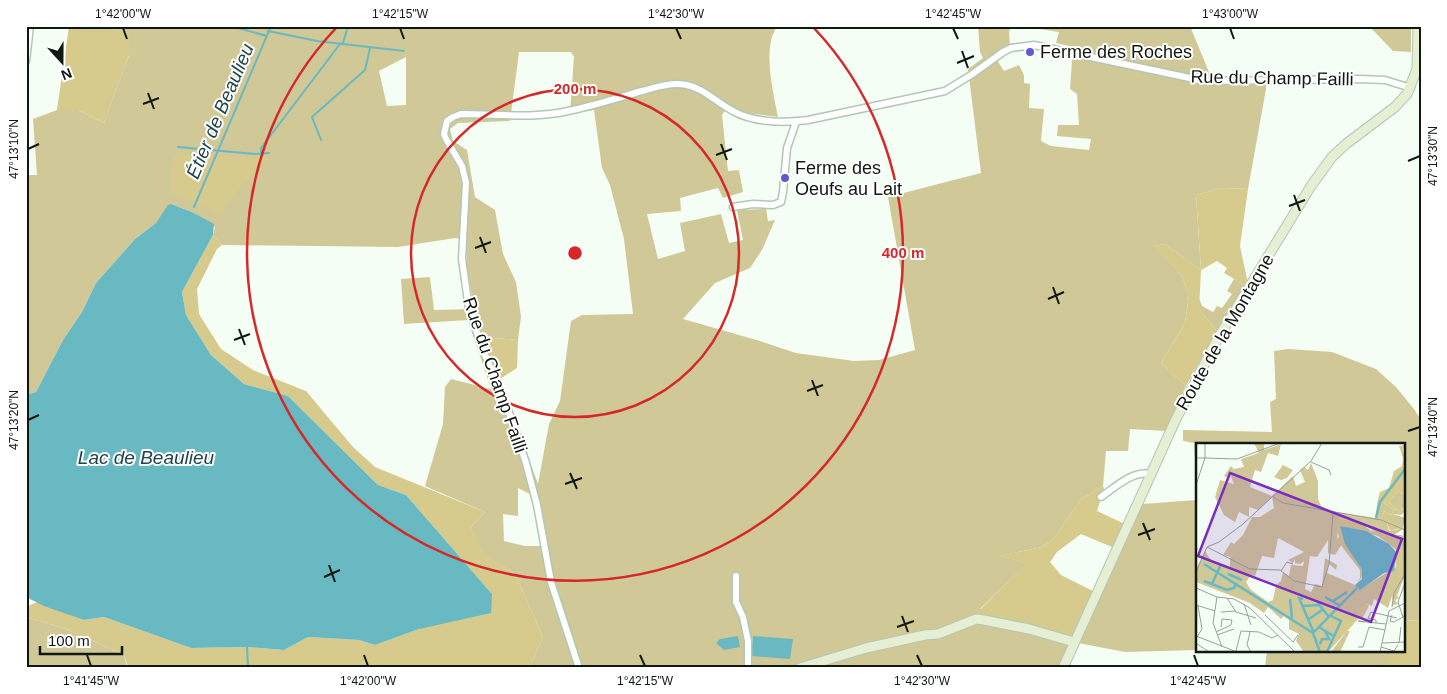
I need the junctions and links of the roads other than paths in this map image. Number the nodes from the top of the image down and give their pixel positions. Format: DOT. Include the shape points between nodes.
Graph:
graph roads {
  1 [pos="30,26"];
  2 [pos="1418,26"];
  3 [pos="26,61"];
  4 [pos="1410,88"];
  5 [pos="796,122"];
  6 [pos="733,208"];
  7 [pos="1150,474"];
  8 [pos="1101,497"];
  9 [pos="736,576"];
  10 [pos="1074,642"];
  11 [pos="579,668"];
  12 [pos="748,668"];
  13 [pos="800,668"];
  14 [pos="1063,668"];
  1 -- 3 [label="street"];
  2 -- 4 [label="street, Route de la Montagne" via="1417,69"];
  4 -- 5 [label="street, Rue du Champ Failli" via="1377,80 1204,81 1034,45 1003,52 944,90"];
  4 -- 7 [label="street, Route de la Montagne" via="1395,107 1332,157 1311,186 1218,338"];
  5 -- 6 [label="street" via="787,148 781,202"];
  5 -- 11 [label="street, Rue du Champ Failli" via="744,116 697,88 678,84 567,112 525,116 461,114 452,117 445,128 446,139 462,166 466,183 462,259 469,309 526,463 551,582"];
  7 -- 8 [label="street" via="1142,473 1127,479"];
  7 -- 10 [label="street, Route de la Montagne"];
  9 -- 12 [label="street" via="736,602 748,641"];
  10 -- 13 [label="street" via="976,620 938,634 866,648"];
  10 -- 14 [label="street, Route de la Montagne"];
}
